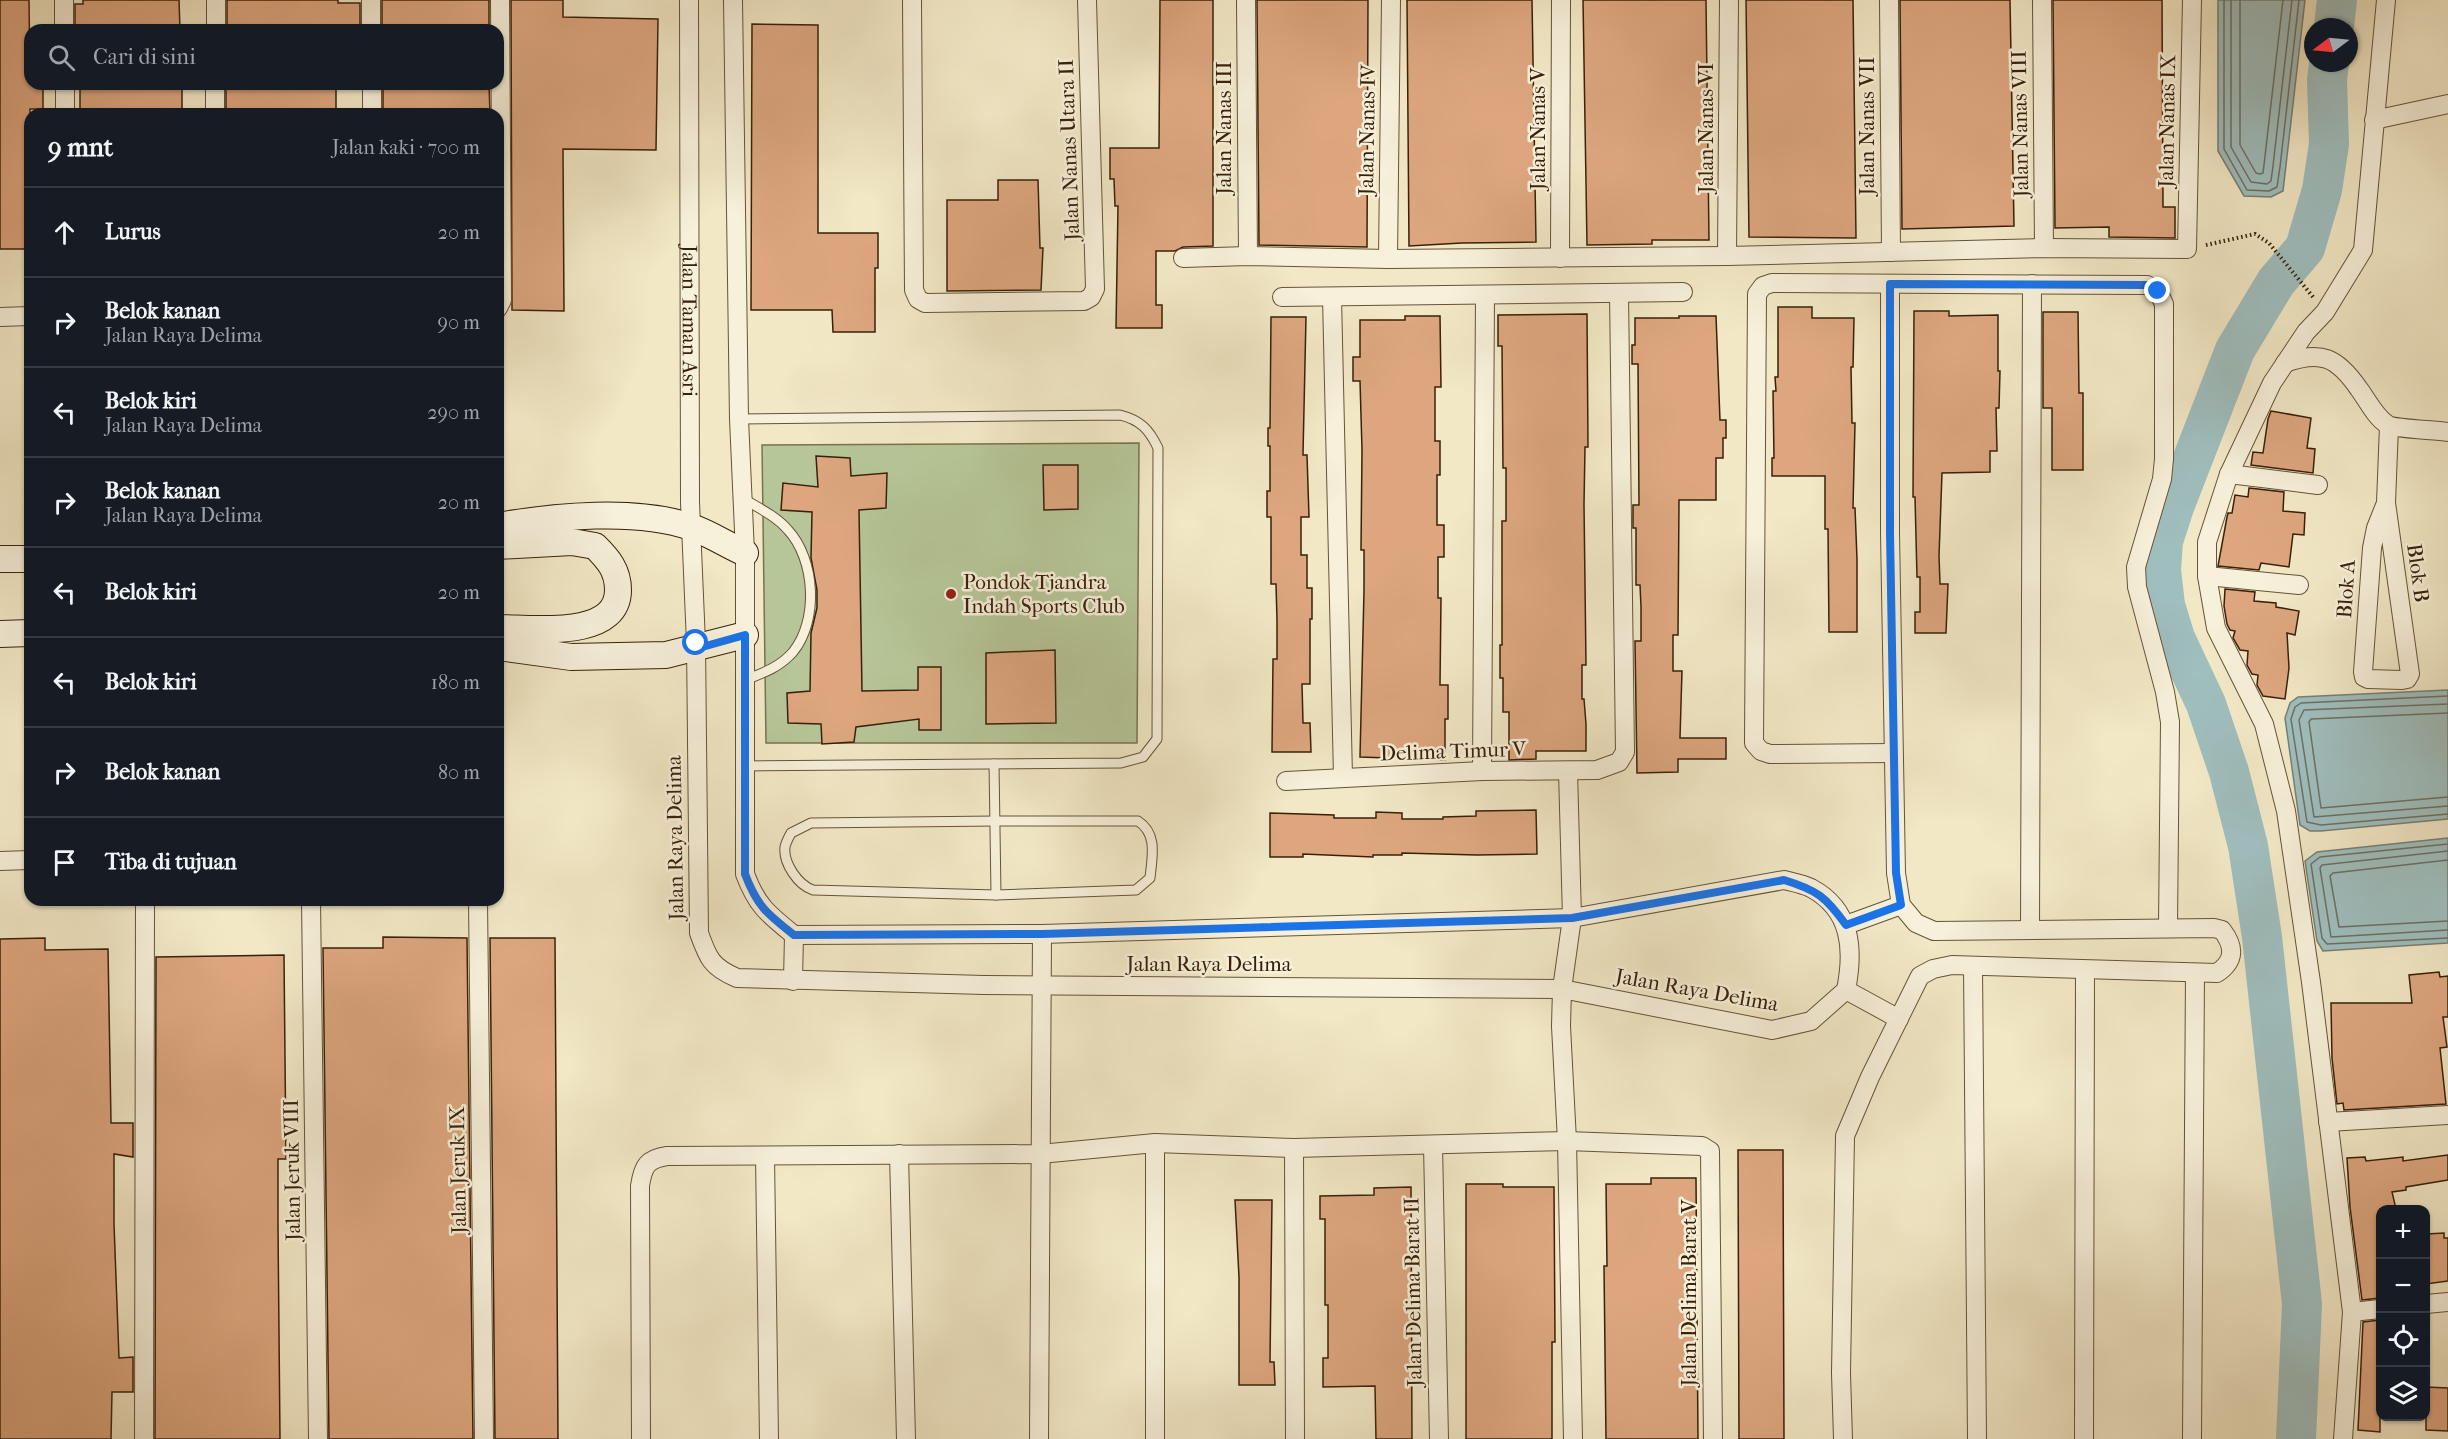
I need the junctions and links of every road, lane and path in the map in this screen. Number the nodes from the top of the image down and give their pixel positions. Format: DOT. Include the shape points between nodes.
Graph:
graph roads {
  1 [pos="64,0"];
  2 [pos="216,0"];
  3 [pos="371,0"];
  4 [pos="500,0"];
  5 [pos="689,0"];
  6 [pos="733,0"];
  7 [pos="912,0"];
  8 [pos="1087,0"];
  9 [pos="1246,0"];
  10 [pos="1391,0"];
  11 [pos="1561,0"];
  12 [pos="1729,0"];
  13 [pos="1889,0"];
  14 [pos="2042,0"];
  15 [pos="2192,0"];
  16 [pos="2386,0"];
  17 [pos="64,24"];
  18 [pos="216,24"];
  19 [pos="371,24"];
  20 [pos="500,24"];
  21 [pos="65,90"];
  22 [pos="215,90"];
  23 [pos="372,90"];
  24 [pos="501,90"];
  25 [pos="2448,104"];
  26 [pos="65,108"];
  27 [pos="215,108"];
  28 [pos="372,108"];
  29 [pos="501,108"];
  30 [pos="2374,120"];
  31 [pos="2187,246"];
  32 [pos="2044,248"];
  33 [pos="1891,252"];
  34 [pos="1248,256"];
  35 [pos="1727,256"];
  36 [pos="1183,258"];
  37 [pos="1560,258"];
  38 [pos="1388,260"];
  39 [pos="2300,280"];
  40 [pos="1890,284"];
  41 [pos="2032,284"];
  42 [pos="1683,292"];
  43 [pos="1619,293"];
  44 [pos="1485,296"];
  45 [pos="1282,297"];
  46 [pos="1332,297"];
  47 [pos="24,316"];
  48 [pos="0,317"];
  49 [pos="2285,363"];
  50 [pos="739,419"];
  51 [pos="2389,426"];
  52 [pos="2448,432"];
  53 [pos="2229,474"];
  54 [pos="2318,485"];
  55 [pos="742,498"];
  56 [pos="2386,503"];
  57 [pos="504,525"];
  58 [pos="692,527"];
  59 [pos="504,546"];
  60 [pos="745,553"];
  61 [pos="0,559"];
  62 [pos="24,559"];
  63 [pos="2207,576"];
  64 [pos="2299,585"];
  65 [pos="504,628"];
  66 [pos="745,630"];
  67 [pos="24,633"];
  68 [pos="0,634"];
  69 [pos="695,646"];
  70 [pos="504,648"];
  71 [pos="745,680"];
  72 [pos="2402,680"];
  73 [pos="1893,753"];
  74 [pos="994,764"];
  75 [pos="746,766"];
  76 [pos="1482,771"];
  77 [pos="1568,771"];
  78 [pos="1343,777"];
  79 [pos="1286,781"];
  80 [pos="996,820"];
  81 [pos="24,860"];
  82 [pos="0,861"];
  83 [pos="996,895"];
  84 [pos="1901,905"];
  85 [pos="145,906"];
  86 [pos="311,906"];
  87 [pos="478,906"];
  88 [pos="1572,918"];
  89 [pos="1846,925"];
  90 [pos="2168,927"];
  91 [pos="2030,929"];
  92 [pos="1042,934"];
  93 [pos="794,935"];
  94 [pos="1972,966"];
  95 [pos="2085,970"];
  96 [pos="2195,973"];
  97 [pos="793,981"];
  98 [pos="1043,986"];
  99 [pos="1562,989"];
  100 [pos="1846,990"];
  101 [pos="1899,1019"];
  102 [pos="2448,1115"];
  103 [pos="2328,1122"];
  104 [pos="1567,1142"];
  105 [pos="1155,1143"];
  106 [pos="1433,1145"];
  107 [pos="1294,1148"];
  108 [pos="899,1154"];
  109 [pos="1040,1154"];
  110 [pos="765,1156"];
  111 [pos="2448,1302"];
  112 [pos="2430,1304"];
  113 [pos="2376,1309"];
  114 [pos="2352,1312"];
  115 [pos="144,1439"];
  116 [pos="318,1439"];
  117 [pos="484,1439"];
  118 [pos="641,1439"];
  119 [pos="769,1439"];
  120 [pos="906,1439"];
  121 [pos="1039,1439"];
  122 [pos="1155,1439"];
  123 [pos="1295,1439"];
  124 [pos="1438,1439"];
  125 [pos="1573,1439"];
  126 [pos="1713,1439"];
  127 [pos="1843,1439"];
  128 [pos="1977,1439"];
  129 [pos="2084,1439"];
  130 [pos="2192,1439"];
  131 [pos="2343,1439"];
  1 -- 17 [label="street"];
  2 -- 18 [label="street"];
  3 -- 19 [label="street"];
  4 -- 20 [label="street"];
  5 -- 58 [label="street, Jalan Taman Asri"];
  6 -- 50 [label="street"];
  7 -- 8 [label="street, Jalan Nanas Utara II" via="914,290 925,303 1084,301 1095,290"];
  9 -- 34 [label="street, Jalan Nanas III"];
  10 -- 38 [label="street, Jalan Nanas IV"];
  11 -- 37 [label="street, Jalan Nanas V"];
  12 -- 35 [label="street, Jalan Nanas VI"];
  13 -- 33 [label="street, Jalan Nanas VII"];
  14 -- 32 [label="street, Jalan Nanas VIII"];
  15 -- 31 [label="street, Jalan Nanas IX"];
  16 -- 30 [label="street"];
  21 -- 26 [label="street"];
  22 -- 27 [label="street"];
  23 -- 28 [label="street"];
  24 -- 29 [label="street"];
  25 -- 30 [label="street"];
  30 -- 49 [label="street" via="2363,249 2325,312"];
  31 -- 32 [label="street"];
  31 -- 39 [label="path" via="2255,234 2269,243"];
  32 -- 33 [label="street"];
  33 -- 35 [label="street"];
  34 -- 36 [label="street"];
  34 -- 38 [label="street"];
  35 -- 37 [label="street"];
  37 -- 38 [label="street"];
  40 -- 41 [label="street"];
  40 -- 73 [label="street"];
  40 -- 73 [label="street" via="1772,283 1757,294 1754,743 1761,752 1770,754"];
  41 -- 90 [label="street" via="2147,285 2158,291 2164,304 2162,478 2136,567 2137,587 2170,722"];
  41 -- 91 [label="street"];
  42 -- 43 [label="street"];
  43 -- 44 [label="street"];
  43 -- 77 [label="street, Delima Timur V" via="1625,752 1619,762 1597,770"];
  44 -- 46 [label="street"];
  44 -- 76 [label="street"];
  45 -- 46 [label="street"];
  46 -- 78 [label="street"];
  47 -- 48 [label="street"];
  49 -- 51 [label="street" via="2305,356 2325,357 2348,375"];
  49 -- 53 [label="street"];
  50 -- 55 [label="street"];
  50 -- 74 [label="lane" via="1120,415 1134,418 1152,435 1158,448 1157,740 1143,756 1121,763"];
  51 -- 52 [label="street"];
  51 -- 56 [label="street"];
  53 -- 54 [label="street"];
  53 -- 63 [label="street" via="2208,542"];
  55 -- 60 [label="street"];
  55 -- 71 [label="lane" via="788,529 803,550 809,596 807,623 793,651 771,670"];
  56 -- 72 [label="street, Blok B" via="2410,674"];
  56 -- 72 [label="street, Blok A" via="2372,548 2363,672 2368,679"];
  57 -- 58 [label="main road" via="641,515"];
  58 -- 60 [label="main road"];
  58 -- 69 [label="street, Jalan Taman Asri"];
  59 -- 65 [label="main road" via="572,542 595,546 614,568 618,583 618,599 606,617 580,627"];
  60 -- 66 [label="street"];
  61 -- 62 [label="main road"];
  63 -- 64 [label="street"];
  63 -- 103 [label="street" via="2216,628 2264,724 2277,767"];
  66 -- 69 [label="main road"];
  66 -- 71 [label="street"];
  67 -- 68 [label="main road"];
  69 -- 70 [label="main road" via="666,655 571,657"];
  69 -- 97 [label="street, Jalan Raya Delima" via="699,933 708,958 721,971 737,978"];
  71 -- 75 [label="street"];
  73 -- 84 [label="street" via="1896,873"];
  74 -- 75 [label="lane"];
  74 -- 80 [label="lane"];
  75 -- 93 [label="street" via="745,874 754,898"];
  76 -- 77 [label="street, Delima Timur V"];
  76 -- 78 [label="street, Delima Timur V"];
  77 -- 88 [label="street"];
  78 -- 79 [label="street, Delima Timur V"];
  80 -- 83 [label="lane"];
  80 -- 83 [label="lane" via="1138,821 1148,827 1153,841 1150,878 1136,890"];
  80 -- 83 [label="lane" via="811,823 791,833 785,848 801,884 813,890"];
  81 -- 82 [label="street"];
  84 -- 89 [label="street"];
  84 -- 91 [label="street" via="1916,922 1934,930"];
  85 -- 115 [label="street"];
  86 -- 116 [label="street, Jalan Jeruk VIII"];
  87 -- 117 [label="street, Jalan Jeruk IX"];
  88 -- 89 [label="street, Jalan Raya Delima" via="1784,880 1811,888 1832,905"];
  88 -- 92 [label="street, Jalan Raya Delima"];
  88 -- 99 [label="street"];
  89 -- 100 [label="street, Jalan Raya Delima" via="1851,953"];
  90 -- 91 [label="street"];
  90 -- 96 [label="street" via="2214,928 2222,930 2230,941 2228,966 2217,973"];
  92 -- 93 [label="street, Jalan Raya Delima"];
  92 -- 98 [label="street"];
  93 -- 97 [label="street"];
  94 -- 95 [label="street"];
  94 -- 101 [label="street" via="1952,965 1920,976"];
  94 -- 128 [label="street"];
  95 -- 96 [label="street"];
  95 -- 129 [label="street"];
  96 -- 130 [label="street"];
  97 -- 98 [label="street, Jalan Raya Delima"];
  98 -- 99 [label="street, Jalan Raya Delima"];
  98 -- 109 [label="street"];
  99 -- 100 [label="street, Jalan Raya Delima" via="1772,1030 1811,1022"];
  99 -- 104 [label="street"];
  100 -- 101 [label="street"];
  101 -- 127 [label="street" via="1845,1136"];
  102 -- 103 [label="street"];
  103 -- 114 [label="street"];
  104 -- 106 [label="street"];
  104 -- 125 [label="street"];
  104 -- 126 [label="street, Jalan Delima Barat V" via="1708,1148"];
  105 -- 107 [label="street"];
  105 -- 109 [label="street"];
  105 -- 122 [label="street"];
  106 -- 107 [label="street"];
  106 -- 124 [label="street, Jalan Delima Barat II"];
  107 -- 123 [label="street"];
  108 -- 109 [label="street"];
  108 -- 110 [label="street"];
  108 -- 120 [label="street"];
  109 -- 121 [label="street"];
  110 -- 118 [label="street" via="667,1156 642,1168"];
  110 -- 119 [label="street"];
  111 -- 112 [label="street"];
  113 -- 114 [label="street"];
  114 -- 131 [label="street"];
}
